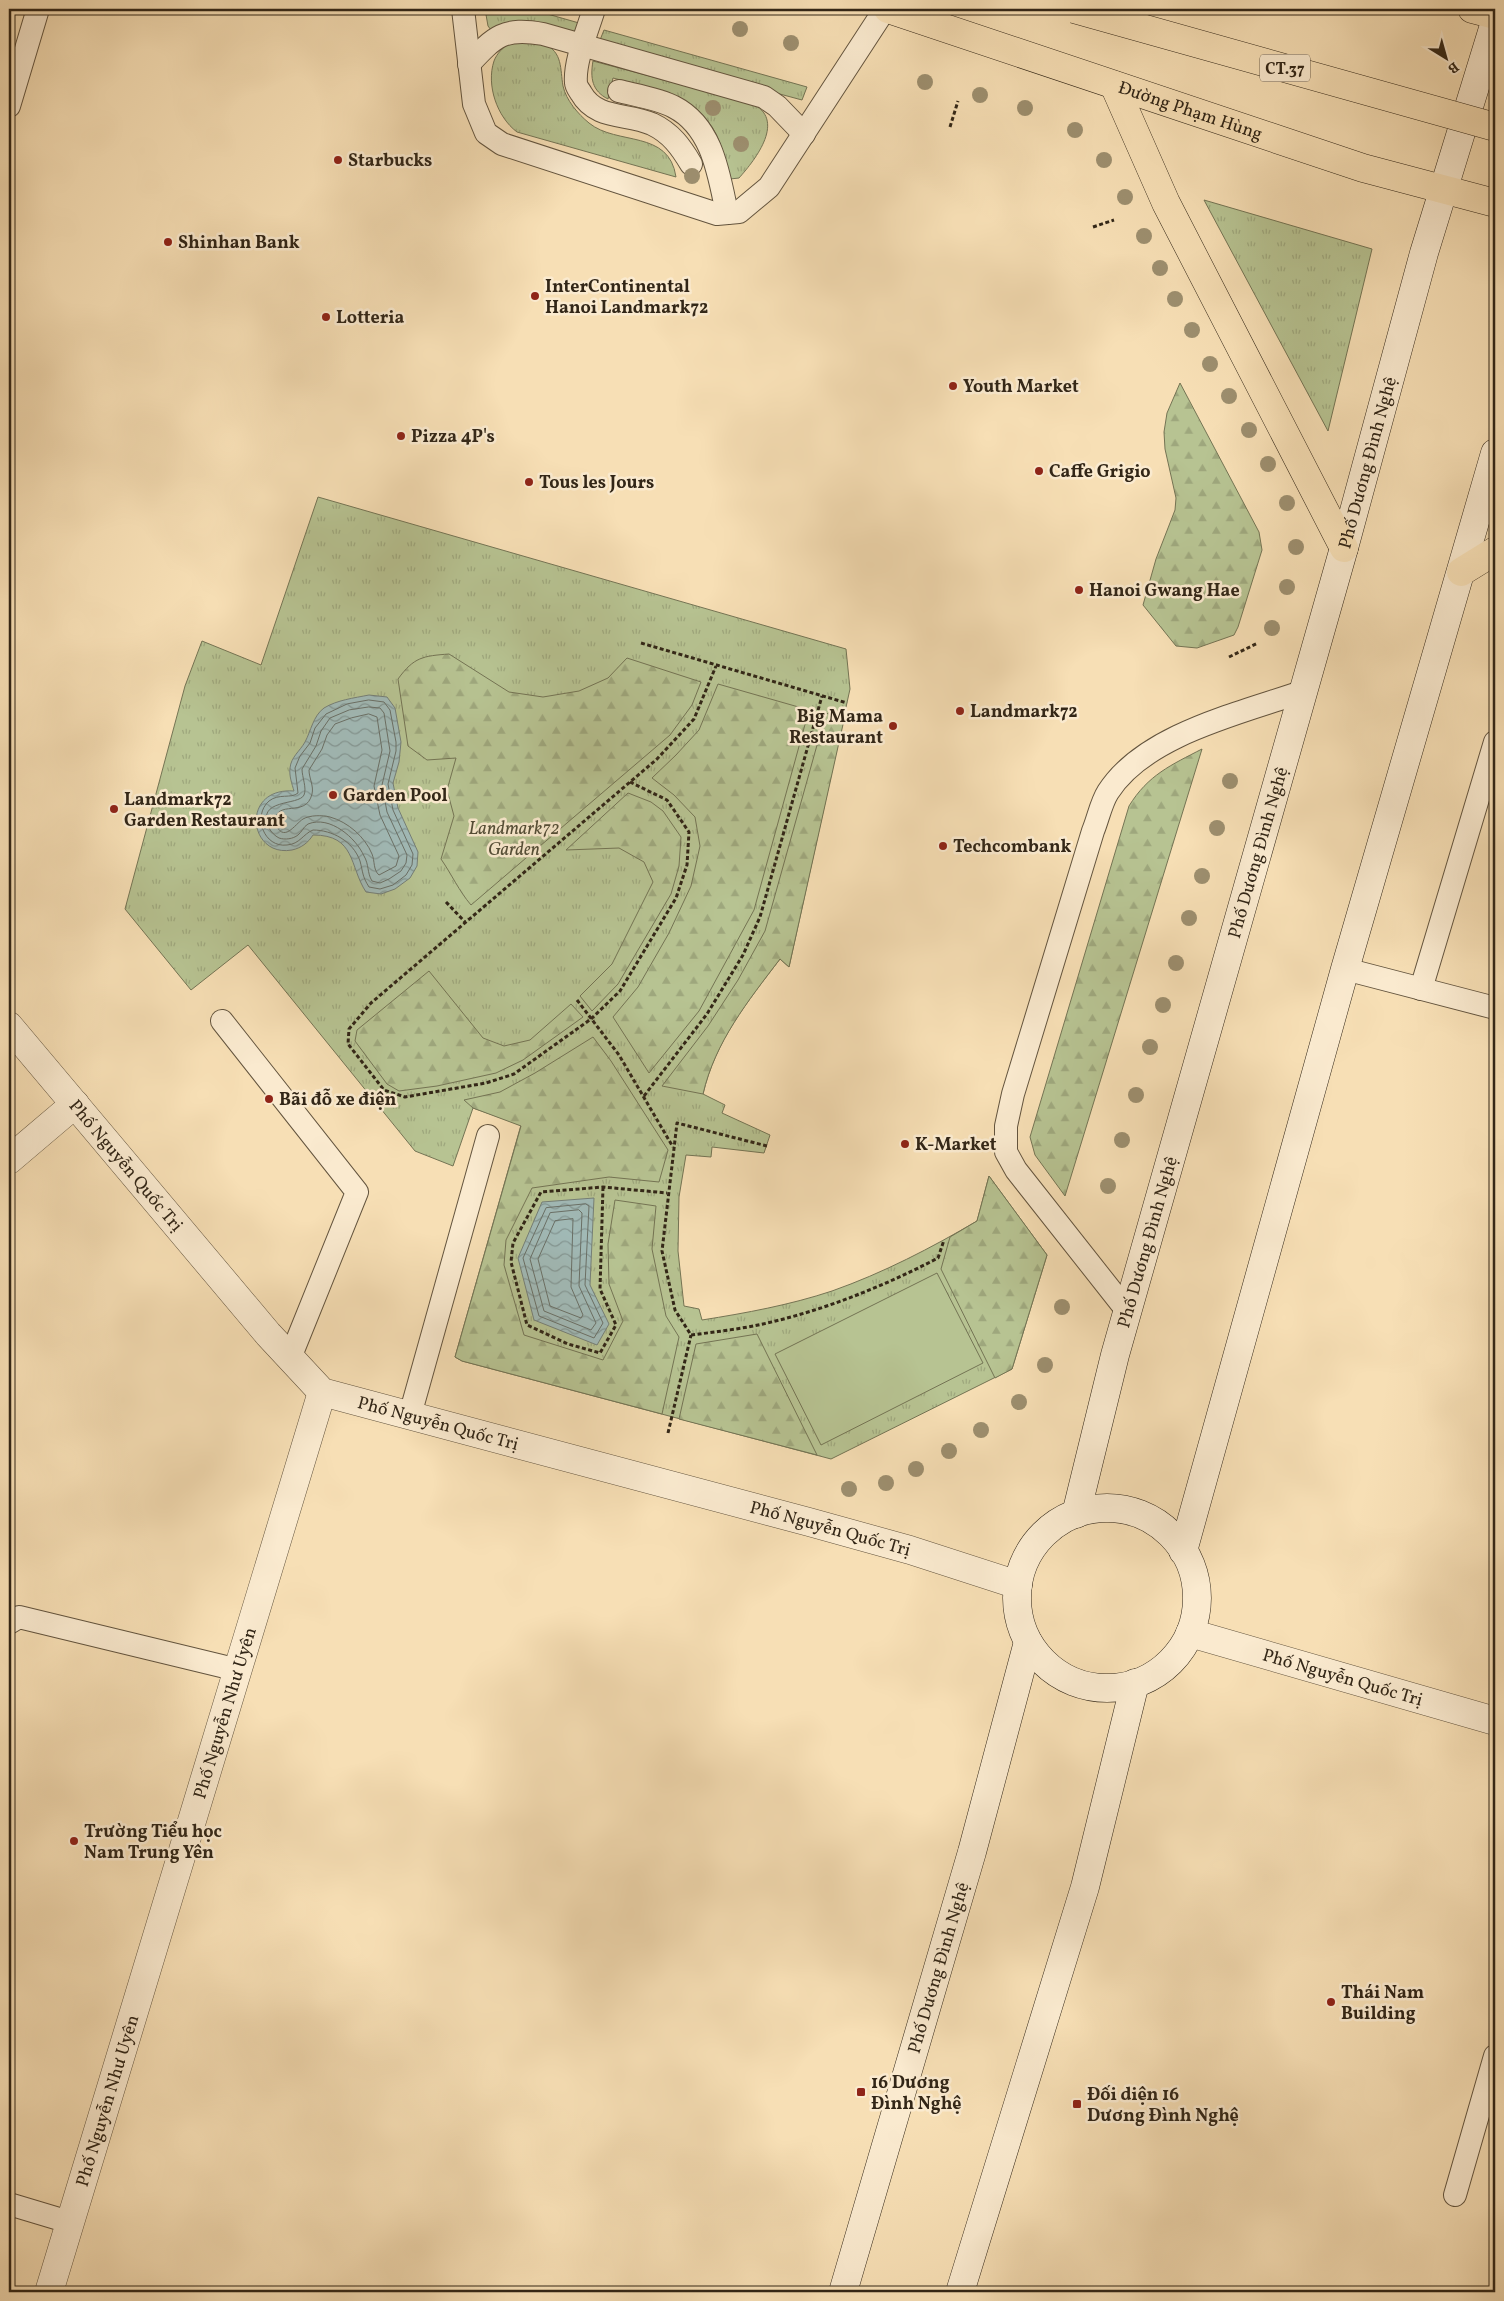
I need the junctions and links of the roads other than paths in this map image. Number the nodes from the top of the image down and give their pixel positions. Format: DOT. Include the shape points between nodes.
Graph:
graph roads {
  1 [pos="463,9"];
  2 [pos="594,9"];
  3 [pos="886,9"];
  4 [pos="1074,9"];
  5 [pos="1472,9"];
  6 [pos="30,10"];
  7 [pos="1495,15"];
  8 [pos="1495,22"];
  9 [pos="583,46"];
  10 [pos="469,64"];
  11 [pos="1114,85"];
  12 [pos="619,91"];
  13 [pos="9,106"];
  14 [pos="1495,127"];
  15 [pos="804,134"];
  16 [pos="691,164"];
  17 [pos="1443,191"];
  18 [pos="1495,203"];
  19 [pos="727,213"];
  20 [pos="1495,453"];
  21 [pos="1344,548"];
  22 [pos="1495,550"];
  23 [pos="1461,572"];
  24 [pos="1304,691"];
  25 [pos="1495,742"];
  26 [pos="1345,969"];
  27 [pos="1421,989"];
  28 [pos="1495,1008"];
  29 [pos="222,1021"];
  30 [pos="9,1026"];
  31 [pos="75,1104"];
  32 [pos="488,1136"];
  33 [pos="9,1160"];
  34 [pos="1128,1312"];
  35 [pos="290,1358"];
  36 [pos="322,1392"];
  37 [pos="410,1415"];
  38 [pos="1076,1514"];
  39 [pos="1183,1551"];
  40 [pos="1018,1585"];
  41 [pos="9,1623"];
  42 [pos="1190,1632"];
  43 [pos="1028,1642"];
  44 [pos="238,1670"];
  45 [pos="1135,1683"];
  46 [pos="1495,1721"];
  47 [pos="1495,2056"];
  48 [pos="1455,2195"];
  49 [pos="9,2204"];
  50 [pos="69,2222"];
  51 [pos="49,2292"];
  52 [pos="843,2292"];
  53 [pos="960,2292"];
  1 -- 10 [label="lane"];
  2 -- 9 [label="lane"];
  3 -- 11 [label="main road, Đường Phạm Hùng"];
  3 -- 15 [label="lane"];
  4 -- 14 [label="main road, CT.37, bridge"];
  5 -- 7 [label="main road"];
  6 -- 13 [label="lane"];
  8 -- 17 [label="main road, Phố Dương Đình Nghệ"];
  9 -- 10 [label="lane" via="521,30 498,37"];
  9 -- 15 [label="lane" via="764,98 778,106"];
  9 -- 16 [label="lane" via="576,84 585,101 600,112 650,123 667,133 679,144"];
  10 -- 19 [label="lane" via="474,104 486,133 502,144 717,214"];
  11 -- 17 [label="main road, Đường Phạm Hùng" via="1363,168"];
  11 -- 21 [label="main road" via="1166,203"];
  12 -- 19 [label="lane" via="674,106 691,119 713,154"];
  15 -- 19 [label="lane" via="769,187 739,212"];
  17 -- 18 [label="main road, Đường Phạm Hùng"];
  17 -- 21 [label="main road, Phố Dương Đình Nghệ"];
  20 -- 23 [label="main road"];
  21 -- 24 [label="main road, Phố Dương Đình Nghệ"];
  22 -- 23 [label="main road"];
  23 -- 26 [label="main road"];
  24 -- 34 [label="main road, Phố Dương Đình Nghệ"];
  24 -- 34 [label="lane" via="1179,735 1133,762 1107,792 1013,1094 1006,1126 1006,1152 1070,1241"];
  25 -- 27 [label="lane"];
  26 -- 27 [label="lane"];
  26 -- 39 [label="main road"];
  27 -- 28 [label="lane"];
  29 -- 35 [label="lane" via="357,1192"];
  30 -- 31 [label="main road, Phố Nguyễn Quốc Trị"];
  31 -- 33 [label="main road"];
  31 -- 35 [label="main road, Phố Nguyễn Quốc Trị"];
  32 -- 37 [label="lane"];
  34 -- 38 [label="main road, Phố Dương Đình Nghệ"];
  35 -- 36 [label="main road, Phố Nguyễn Quốc Trị"];
  36 -- 37 [label="main road, Phố Nguyễn Quốc Trị"];
  36 -- 44 [label="main road, Phố Nguyễn Như Uyên"];
  37 -- 40 [label="main road, Phố Nguyễn Quốc Trị" via="910,1550"];
  38 -- 39 [label="main road" via="1096,1508 1125,1509 1152,1519 1176,1539"];
  38 -- 40 [label="main road" via="1043,1534 1026,1557"];
  39 -- 42 [label="main road" via="1192,1565 1198,1595 1194,1626"];
  40 -- 43 [label="main road" via="1018,1614"];
  41 -- 44 [label="lane" via="18,1617"];
  42 -- 45 [label="main road" via="1180,1653 1163,1669"];
  42 -- 46 [label="main road, Phố Nguyễn Quốc Trị"];
  43 -- 45 [label="main road" via="1045,1665 1070,1681 1098,1689"];
  43 -- 52 [label="main road, Phố Dương Đình Nghệ" via="972,1852"];
  44 -- 50 [label="main road, Phố Nguyễn Như Uyên"];
  45 -- 53 [label="main road" via="1085,1887"];
  47 -- 48 [label="lane"];
  49 -- 50 [label="lane"];
  50 -- 51 [label="main road, Phố Nguyễn Như Uyên"];
}
